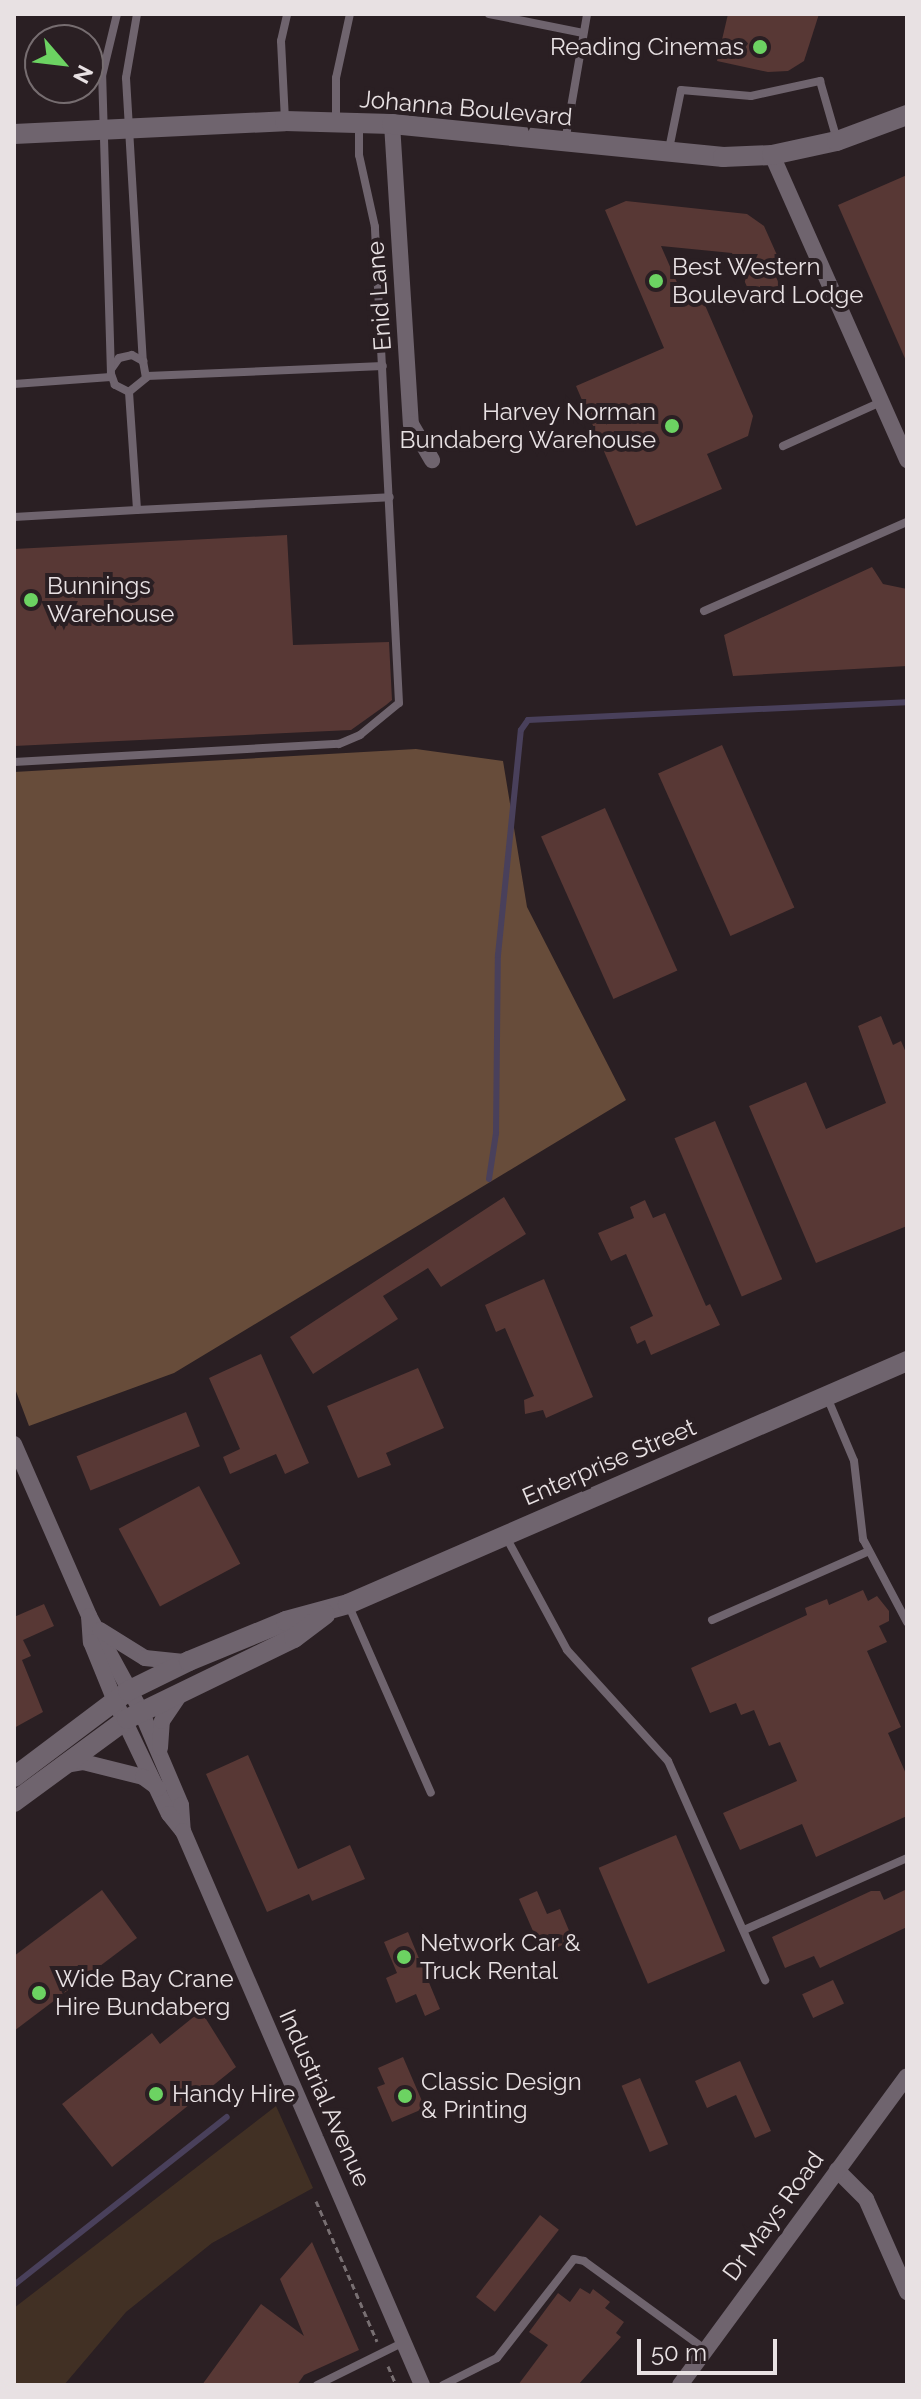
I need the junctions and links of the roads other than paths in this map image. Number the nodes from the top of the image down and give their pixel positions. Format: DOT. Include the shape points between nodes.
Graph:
graph roads {
  1 [pos="117,14"];
  2 [pos="137,14"];
  3 [pos="287,14"];
  4 [pos="350,14"];
  5 [pos="489,14"];
  6 [pos="587,14"];
  7 [pos="583,33"];
  8 [pos="907,115"];
  9 [pos="285,121"];
  10 [pos="336,122"];
  11 [pos="359,123"];
  12 [pos="392,124"];
  13 [pos="129,127"];
  14 [pos="104,128"];
  15 [pos="14,134"];
  16 [pos="837,141"];
  17 [pos="565,143"];
  18 [pos="668,154"];
  19 [pos="772,155"];
  20 [pos="143,361"];
  21 [pos="383,366"];
  22 [pos="112,372"];
  23 [pos="147,376"];
  24 [pos="14,384"];
  25 [pos="129,392"];
  26 [pos="881,402"];
  27 [pos="783,446"];
  28 [pos="432,460"];
  29 [pos="907,460"];
  30 [pos="390,497"];
  31 [pos="137,510"];
  32 [pos="14,517"];
  33 [pos="907,522"];
  34 [pos="704,611"];
  35 [pos="14,762"];
  36 [pos="907,1361"];
  37 [pos="827,1396"];
  38 [pos="14,1444"];
  39 [pos="505,1536"];
  40 [pos="869,1551"];
  41 [pos="340,1608"];
  42 [pos="712,1620"];
  43 [pos="94,1622"];
  44 [pos="907,1622"];
  45 [pos="189,1661"];
  46 [pos="187,1687"];
  47 [pos="128,1705"];
  48 [pos="160,1758"];
  49 [pos="65,1765"];
  50 [pos="14,1777"];
  51 [pos="159,1790"];
  52 [pos="431,1793"];
  53 [pos="14,1802"];
  54 [pos="183,1831"];
  55 [pos="907,1858"];
  56 [pos="744,1930"];
  57 [pos="765,1980"];
  58 [pos="907,2076"];
  59 [pos="837,2170"];
  60 [pos="907,2292"];
  61 [pos="404,2342"];
  62 [pos="706,2350"];
  63 [pos="317,2385"];
  64 [pos="422,2385"];
  65 [pos="443,2385"];
  66 [pos="680,2385"];
  1 -- 14 [label="lane" via="103,66"];
  2 -- 13 [label="lane" via="126,63"];
  3 -- 9 [label="lane" via="281,41"];
  4 -- 10 [label="lane" via="336,78"];
  5 -- 7 [label="lane"];
  6 -- 7 [label="lane"];
  7 -- 17 [label="lane"];
  8 -- 16 [label="street, Johanna Boulevard"];
  9 -- 10 [label="street, Johanna Boulevard"];
  9 -- 13 [label="street, Johanna Boulevard"];
  10 -- 11 [label="street, Johanna Boulevard"];
  11 -- 12 [label="street, Johanna Boulevard"];
  11 -- 21 [label="lane" via="359,155 375,227"];
  12 -- 17 [label="street, Johanna Boulevard"];
  12 -- 28 [label="street, Enid Lane" via="411,424"];
  13 -- 14 [label="street, Johanna Boulevard"];
  13 -- 20 [label="lane"];
  14 -- 15 [label="street, Johanna Boulevard"];
  14 -- 22 [label="lane"];
  16 -- 18 [label="lane" via="820,81 751,96 681,90"];
  16 -- 19 [label="street, Johanna Boulevard"];
  17 -- 18 [label="street, Johanna Boulevard"];
  18 -- 19 [label="street, Johanna Boulevard"];
  19 -- 26 [label="street"];
  20 -- 22 [label="lane" via="125,356"];
  20 -- 23 [label="lane"];
  21 -- 23 [label="lane"];
  21 -- 30 [label="lane"];
  22 -- 24 [label="lane"];
  22 -- 25 [label="lane" via="119,388"];
  23 -- 25 [label="lane" via="140,388"];
  25 -- 31 [label="lane"];
  26 -- 27 [label="lane"];
  26 -- 29 [label="street"];
  30 -- 31 [label="lane"];
  30 -- 35 [label="lane" via="401,694 391,713 360,735 339,744"];
  31 -- 32 [label="lane"];
  33 -- 34 [label="lane"];
  36 -- 37 [label="street, Enterprise Street"];
  37 -- 39 [label="street, Enterprise Street"];
  37 -- 40 [label="lane" via="854,1461 859,1525"];
  38 -- 43 [label="street, Industrial Avenue"];
  39 -- 41 [label="street, Enterprise Street"];
  39 -- 56 [label="lane" via="567,1650 668,1761"];
  40 -- 42 [label="lane"];
  40 -- 44 [label="lane"];
  41 -- 45 [label="street, Enterprise Street" via="286,1621"];
  41 -- 46 [label="street, Enterprise Street" via="294,1638"];
  41 -- 52 [label="lane"];
  43 -- 45 [label="street" via="145,1658"];
  43 -- 47 [label="street, Industrial Avenue" via="91,1642"];
  45 -- 47 [label="street, Enterprise Street"];
  46 -- 47 [label="street, Enterprise Street"];
  46 -- 48 [label="street" via="162,1721"];
  47 -- 48 [label="street, Industrial Avenue"];
  47 -- 49 [label="street, Enterprise Street"];
  47 -- 50 [label="street, Enterprise Street"];
  47 -- 51 [label="street, Industrial Avenue"];
  48 -- 54 [label="street, Industrial Avenue" via="181,1805"];
  49 -- 51 [label="street" via="83,1762 143,1777"];
  49 -- 53 [label="street, Enterprise Street"];
  51 -- 54 [label="street, Industrial Avenue"];
  54 -- 61 [label="street, Industrial Avenue"];
  55 -- 56 [label="lane"];
  56 -- 57 [label="lane"];
  58 -- 59 [label="street, Dr Mays Road"];
  59 -- 60 [label="street" via="866,2199"];
  59 -- 62 [label="street, Dr Mays Road"];
  61 -- 63 [label="lane"];
  61 -- 64 [label="street, Industrial Avenue"];
  62 -- 65 [label="lane" via="584,2261 574,2259 497,2358"];
  62 -- 66 [label="street, Dr Mays Road"];
}
